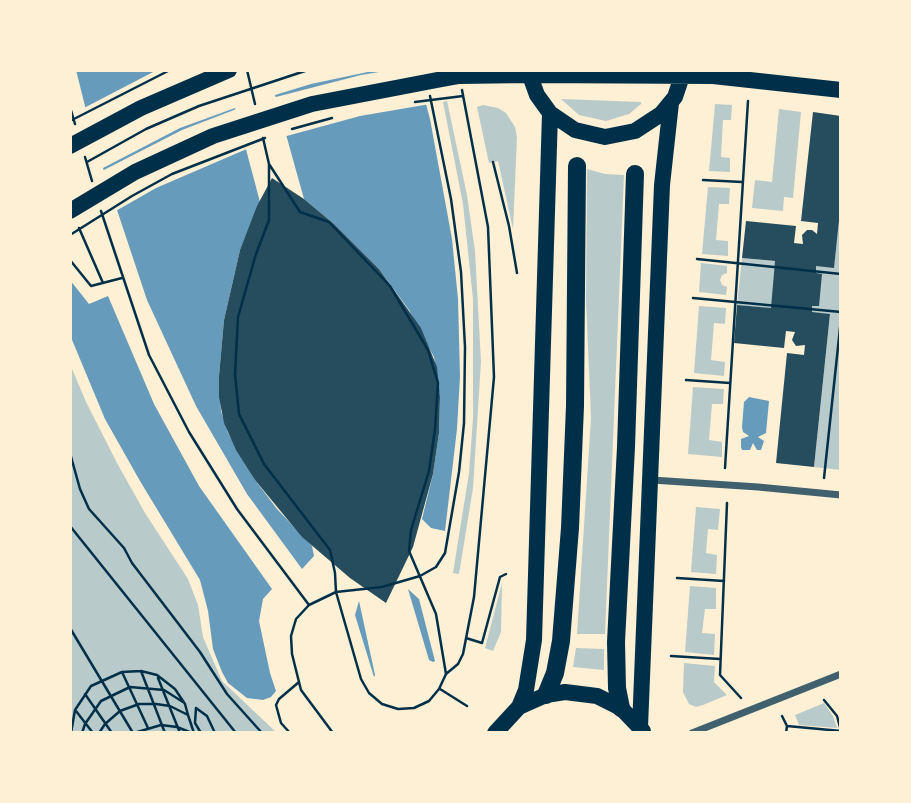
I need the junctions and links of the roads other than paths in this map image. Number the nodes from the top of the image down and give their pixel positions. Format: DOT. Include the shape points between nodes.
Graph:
graph roads {
  1 [pos="229,70"];
  2 [pos="528,72"];
  3 [pos="683,74"];
  4 [pos="841,90"];
  5 [pos="671,103"];
  6 [pos="550,113"];
  7 [pos="77,149"];
  8 [pos="577,166"];
  9 [pos="635,174"];
  10 [pos="70,211"];
  11 [pos="651,480"];
  12 [pos="841,495"];
  13 [pos="841,674"];
  14 [pos="546,695"];
  15 [pos="519,707"];
  16 [pos="621,708"];
  17 [pos="642,730"];
  18 [pos="495,733"];
  19 [pos="692,733"];
  1 -- 7 [label="main road" via="141,107"];
  2 -- 3 [label="main road"];
  2 -- 6 [label="main road"];
  2 -- 10 [label="main road" via="459,76 433,86 312,104 213,136 135,172"];
  3 -- 4 [label="main road"];
  3 -- 5 [label="main road"];
  5 -- 6 [label="main road" via="635,131 605,136 575,130"];
  5 -- 11 [label="main road" via="662,185"];
  6 -- 15 [label="main road" via="534,640"];
  8 -- 14 [label="highway" via="570,528 561,641"];
  9 -- 16 [label="highway" via="615,669"];
  11 -- 12 [label="street"];
  11 -- 17 [label="main road"];
  13 -- 19 [label="street"];
  14 -- 15 [label="main road"];
  14 -- 16 [label="main road" via="581,692"];
  15 -- 18 [label="main road"];
  16 -- 17 [label="main road"];
}
